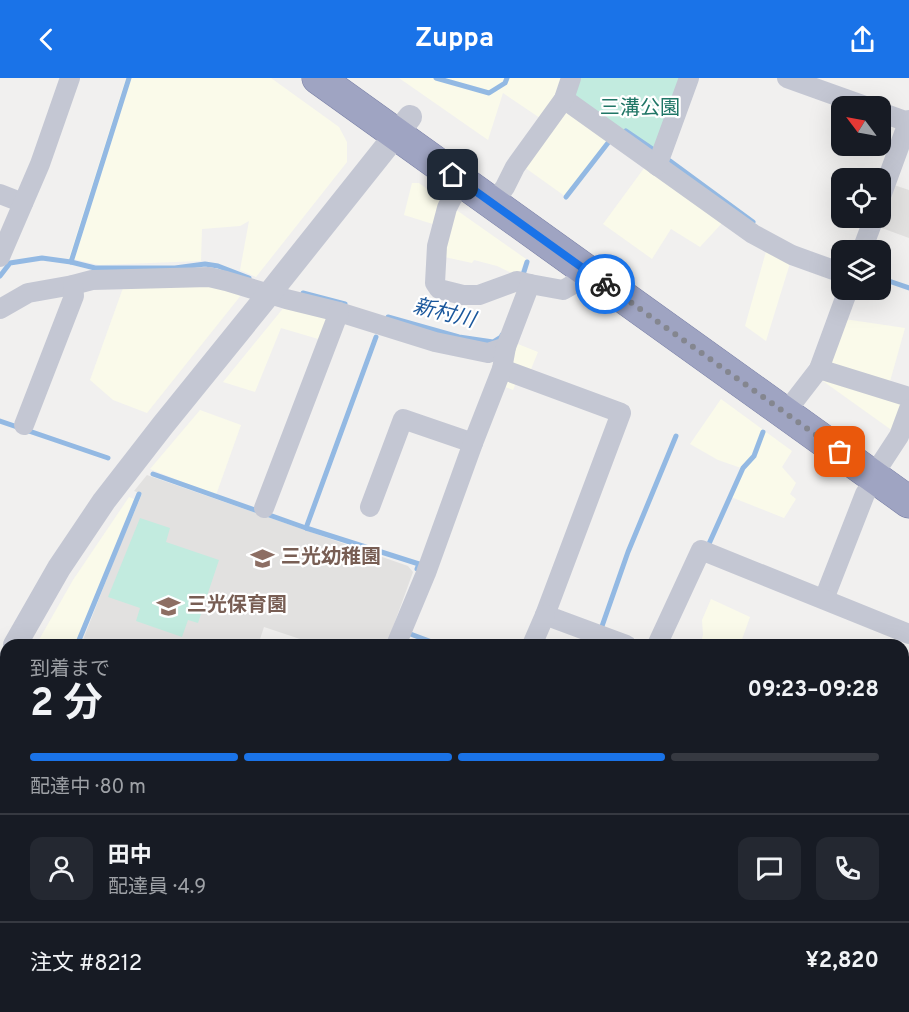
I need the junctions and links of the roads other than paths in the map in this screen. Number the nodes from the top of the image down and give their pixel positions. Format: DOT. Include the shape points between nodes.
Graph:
graph roads {
  1 [pos="70,78"];
  2 [pos="318,78"];
  3 [pos="356,78"];
  4 [pos="571,78"];
  5 [pos="689,78"];
  6 [pos="787,78"];
  7 [pos="837,96"];
  8 [pos="564,99"];
  9 [pos="891,115"];
  10 [pos="909,121"];
  11 [pos="403,126"];
  12 [pos="657,166"];
  13 [pos="891,169"];
  14 [pos="464,183"];
  15 [pos="0,194"];
  16 [pos="499,195"];
  17 [pos="23,203"];
  18 [pos="548,231"];
  19 [pos="0,257"];
  20 [pos="584,268"];
  21 [pos="831,269"];
  22 [pos="524,283"];
  23 [pos="73,285"];
  24 [pos="269,294"];
  25 [pos="844,300"];
  26 [pos="0,309"];
  27 [pos="339,312"];
  28 [pos="506,347"];
  29 [pos="502,369"];
  30 [pos="819,369"];
  31 [pos="909,397"];
  32 [pos="790,406"];
  33 [pos="909,410"];
  34 [pos="24,425"];
  35 [pos="473,443"];
  36 [pos="879,470"];
  37 [pos="909,481"];
  38 [pos="909,502"];
  39 [pos="370,507"];
  40 [pos="264,508"];
  41 [pos="824,599"];
  42 [pos="545,615"];
  43 [pos="909,634"];
  44 [pos="400,636"];
  45 [pos="18,639"];
  46 [pos="535,639"];
  47 [pos="610,639"];
  48 [pos="660,639"];
  1 -- 17 [label="street"];
  2 -- 11 [label="highway"];
  3 -- 11 [label="highway"];
  4 -- 8 [label="street"];
  5 -- 12 [label="street"];
  6 -- 7 [label="street"];
  8 -- 12 [label="street"];
  8 -- 16 [label="street"];
  9 -- 10 [label="street"];
  10 -- 13 [label="street"];
  11 -- 14 [label="highway"];
  11 -- 16 [label="highway"];
  11 -- 24 [label="street"];
  12 -- 21 [label="street" via="753,234 792,255"];
  14 -- 16 [label="highway"];
  14 -- 22 [label="street" via="447,208 437,246 435,283 439,289 463,295 480,295"];
  15 -- 17 [label="street"];
  16 -- 18 [label="highway"];
  17 -- 19 [label="street"];
  18 -- 20 [label="highway"];
  18 -- 32 [label="highway"];
  20 -- 22 [label="street" via="564,290"];
  20 -- 32 [label="highway"];
  22 -- 28 [label="street"];
  23 -- 24 [label="street" via="92,280 209,277"];
  23 -- 26 [label="street" via="28,293"];
  23 -- 34 [label="street" via="74,296"];
  24 -- 27 [label="street"];
  24 -- 45 [label="street" via="104,501"];
  25 -- 30 [label="street"];
  27 -- 28 [label="street" via="435,342 488,353"];
  27 -- 40 [label="street"];
  28 -- 29 [label="street"];
  29 -- 35 [label="street"];
  29 -- 42 [label="street" via="621,413"];
  30 -- 31 [label="street"];
  30 -- 32 [label="street"];
  32 -- 36 [label="highway"];
  33 -- 36 [label="street"];
  35 -- 39 [label="street" via="403,419"];
  35 -- 44 [label="street"];
  36 -- 37 [label="highway"];
  36 -- 38 [label="highway"];
  36 -- 41 [label="street" via="865,494"];
  41 -- 43 [label="street"];
  41 -- 48 [label="street" via="701,550"];
  42 -- 46 [label="street"];
  42 -- 47 [label="street"];
}
